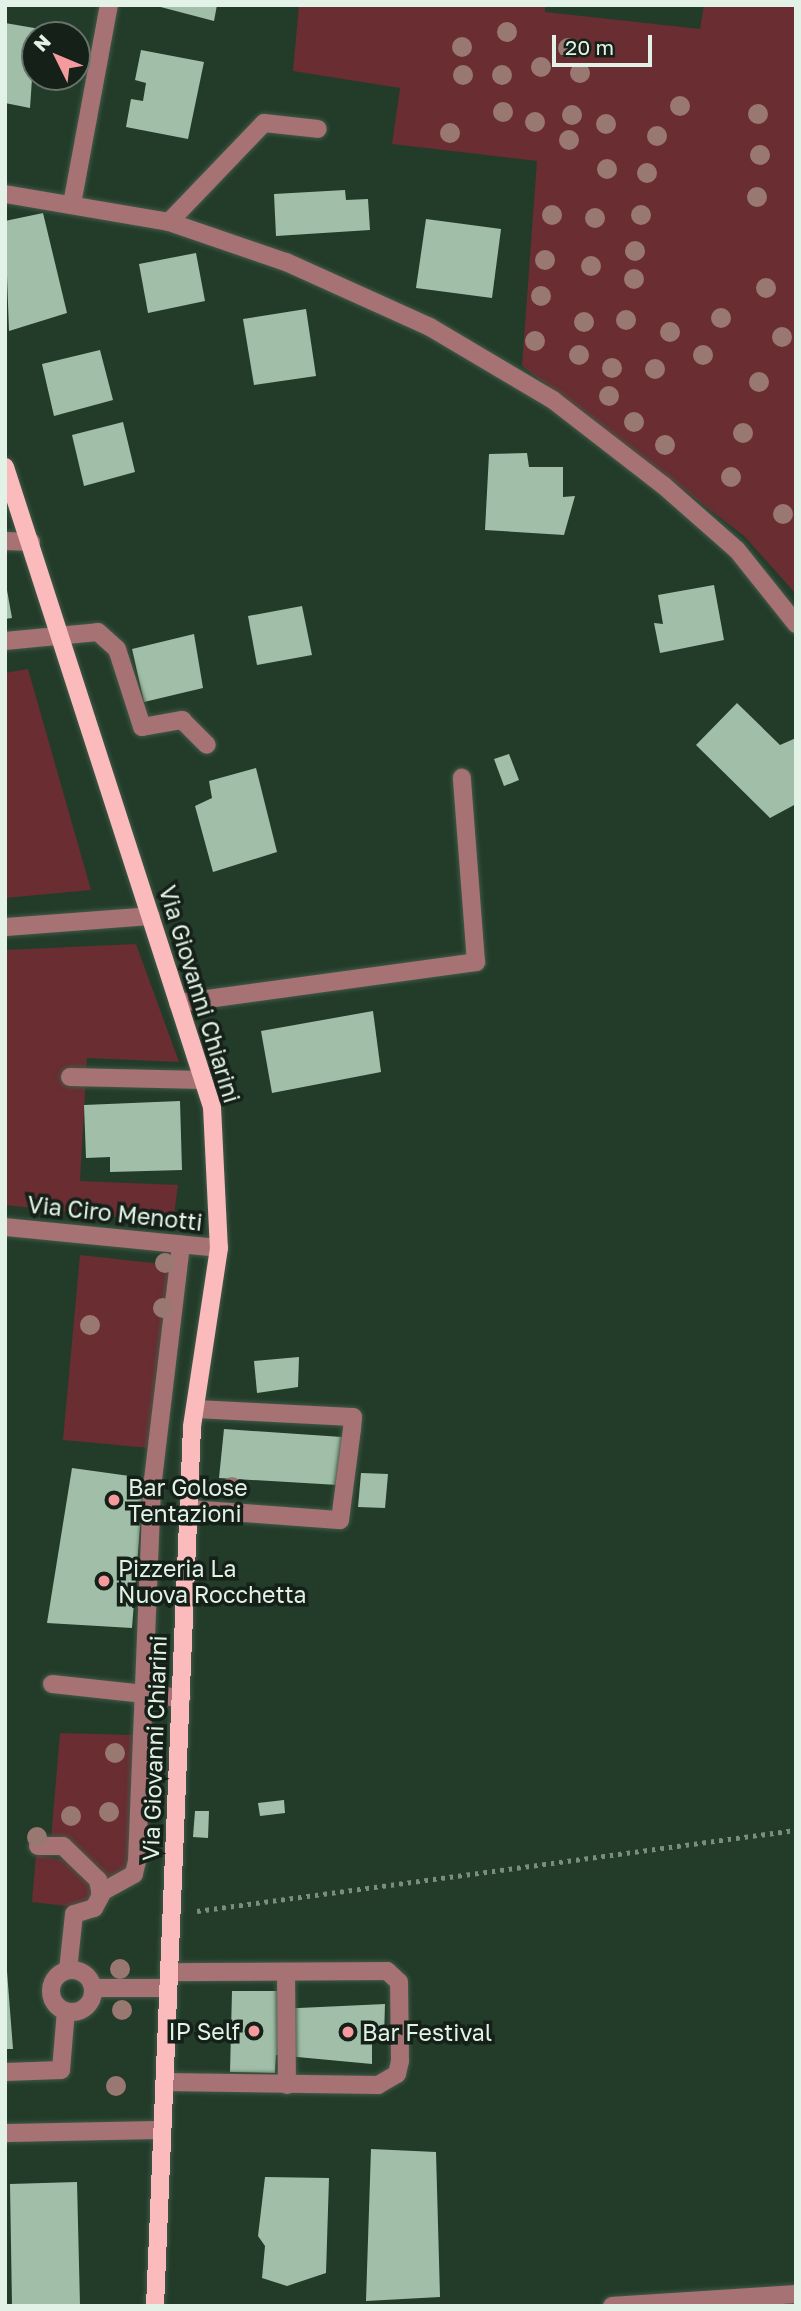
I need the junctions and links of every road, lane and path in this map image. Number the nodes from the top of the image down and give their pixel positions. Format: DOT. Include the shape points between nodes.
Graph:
graph roads {
  1 [pos="109,5"];
  2 [pos="318,129"];
  3 [pos="5,194"];
  4 [pos="72,204"];
  5 [pos="169,222"];
  6 [pos="5,467"];
  7 [pos="5,541"];
  8 [pos="31,542"];
  9 [pos="796,624"];
  10 [pos="60,631"];
  11 [pos="5,640"];
  12 [pos="206,745"];
  13 [pos="461,778"];
  14 [pos="151,916"];
  15 [pos="5,927"];
  16 [pos="178,1003"];
  17 [pos="70,1077"];
  18 [pos="203,1080"];
  19 [pos="5,1227"];
  20 [pos="181,1245"];
  21 [pos="219,1248"];
  22 [pos="195,1409"];
  23 [pos="189,1508"];
  24 [pos="52,1684"];
  25 [pos="140,1693"];
  26 [pos="181,1698"];
  27 [pos="796,1830"];
  28 [pos="38,1846"];
  29 [pos="100,1893"];
  30 [pos="172,1914"];
  31 [pos="68,1969"];
  32 [pos="286,1974"];
  33 [pos="169,1980"];
  34 [pos="93,1988"];
  35 [pos="66,2011"];
  36 [pos="5,2072"];
  37 [pos="164,2082"];
  38 [pos="287,2085"];
  39 [pos="163,2130"];
  40 [pos="5,2133"];
  41 [pos="796,2294"];
  42 [pos="155,2306"];
  43 [pos="612,2306"];
  1 -- 4 [label="street"];
  2 -- 5 [label="street" via="264,123"];
  3 -- 4 [label="street"];
  4 -- 5 [label="street"];
  5 -- 9 [label="street" via="286,262 430,327 553,400 737,550"];
  6 -- 8 [label="main road, Via Giovanni Chiarini"];
  7 -- 8 [label="street"];
  8 -- 10 [label="main road, Via Giovanni Chiarini"];
  10 -- 11 [label="street"];
  10 -- 12 [label="street" via="98,632 117,649 142,727 182,720"];
  10 -- 14 [label="main road, Via Giovanni Chiarini"];
  13 -- 16 [label="street" via="476,962"];
  14 -- 15 [label="street"];
  14 -- 16 [label="main road, Via Giovanni Chiarini"];
  16 -- 18 [label="main road, Via Giovanni Chiarini"];
  17 -- 18 [label="street"];
  18 -- 21 [label="main road, Via Giovanni Chiarini" via="212,1107"];
  19 -- 20 [label="street, Via Ciro Menotti"];
  20 -- 21 [label="street, Via Ciro Menotti"];
  20 -- 25 [label="street" via="154,1460"];
  21 -- 22 [label="main road, Via Giovanni Chiarini"];
  22 -- 23 [label="main road, Via Giovanni Chiarini"];
  22 -- 23 [label="street" via="353,1417 341,1520"];
  23 -- 26 [label="main road, Via Giovanni Chiarini"];
  24 -- 25 [label="street"];
  25 -- 26 [label="street"];
  25 -- 29 [label="street" via="137,1861 134,1874"];
  26 -- 30 [label="main road, Via Giovanni Chiarini"];
  27 -- 30 [label="path"];
  28 -- 29 [label="street" via="63,1846 78,1856"];
  29 -- 31 [label="street" via="94,1908 74,1914"];
  30 -- 33 [label="main road, Via Giovanni Chiarini"];
  31 -- 34 [label="street" via="87,1976"];
  31 -- 35 [label="street" via="51,1989"];
  32 -- 33 [label="street"];
  32 -- 38 [label="street"];
  32 -- 38 [label="street" via="394,1975 400,2048 397,2074 378,2085"];
  33 -- 34 [label="street"];
  33 -- 37 [label="main road, Via Giovanni Chiarini"];
  34 -- 35 [label="street" via="86,2007"];
  35 -- 36 [label="street" via="61,2070"];
  37 -- 38 [label="street"];
  37 -- 39 [label="main road, Via Giovanni Chiarini"];
  39 -- 40 [label="street"];
  39 -- 42 [label="main road, Via Giovanni Chiarini"];
  41 -- 43 [label="street"];
}
